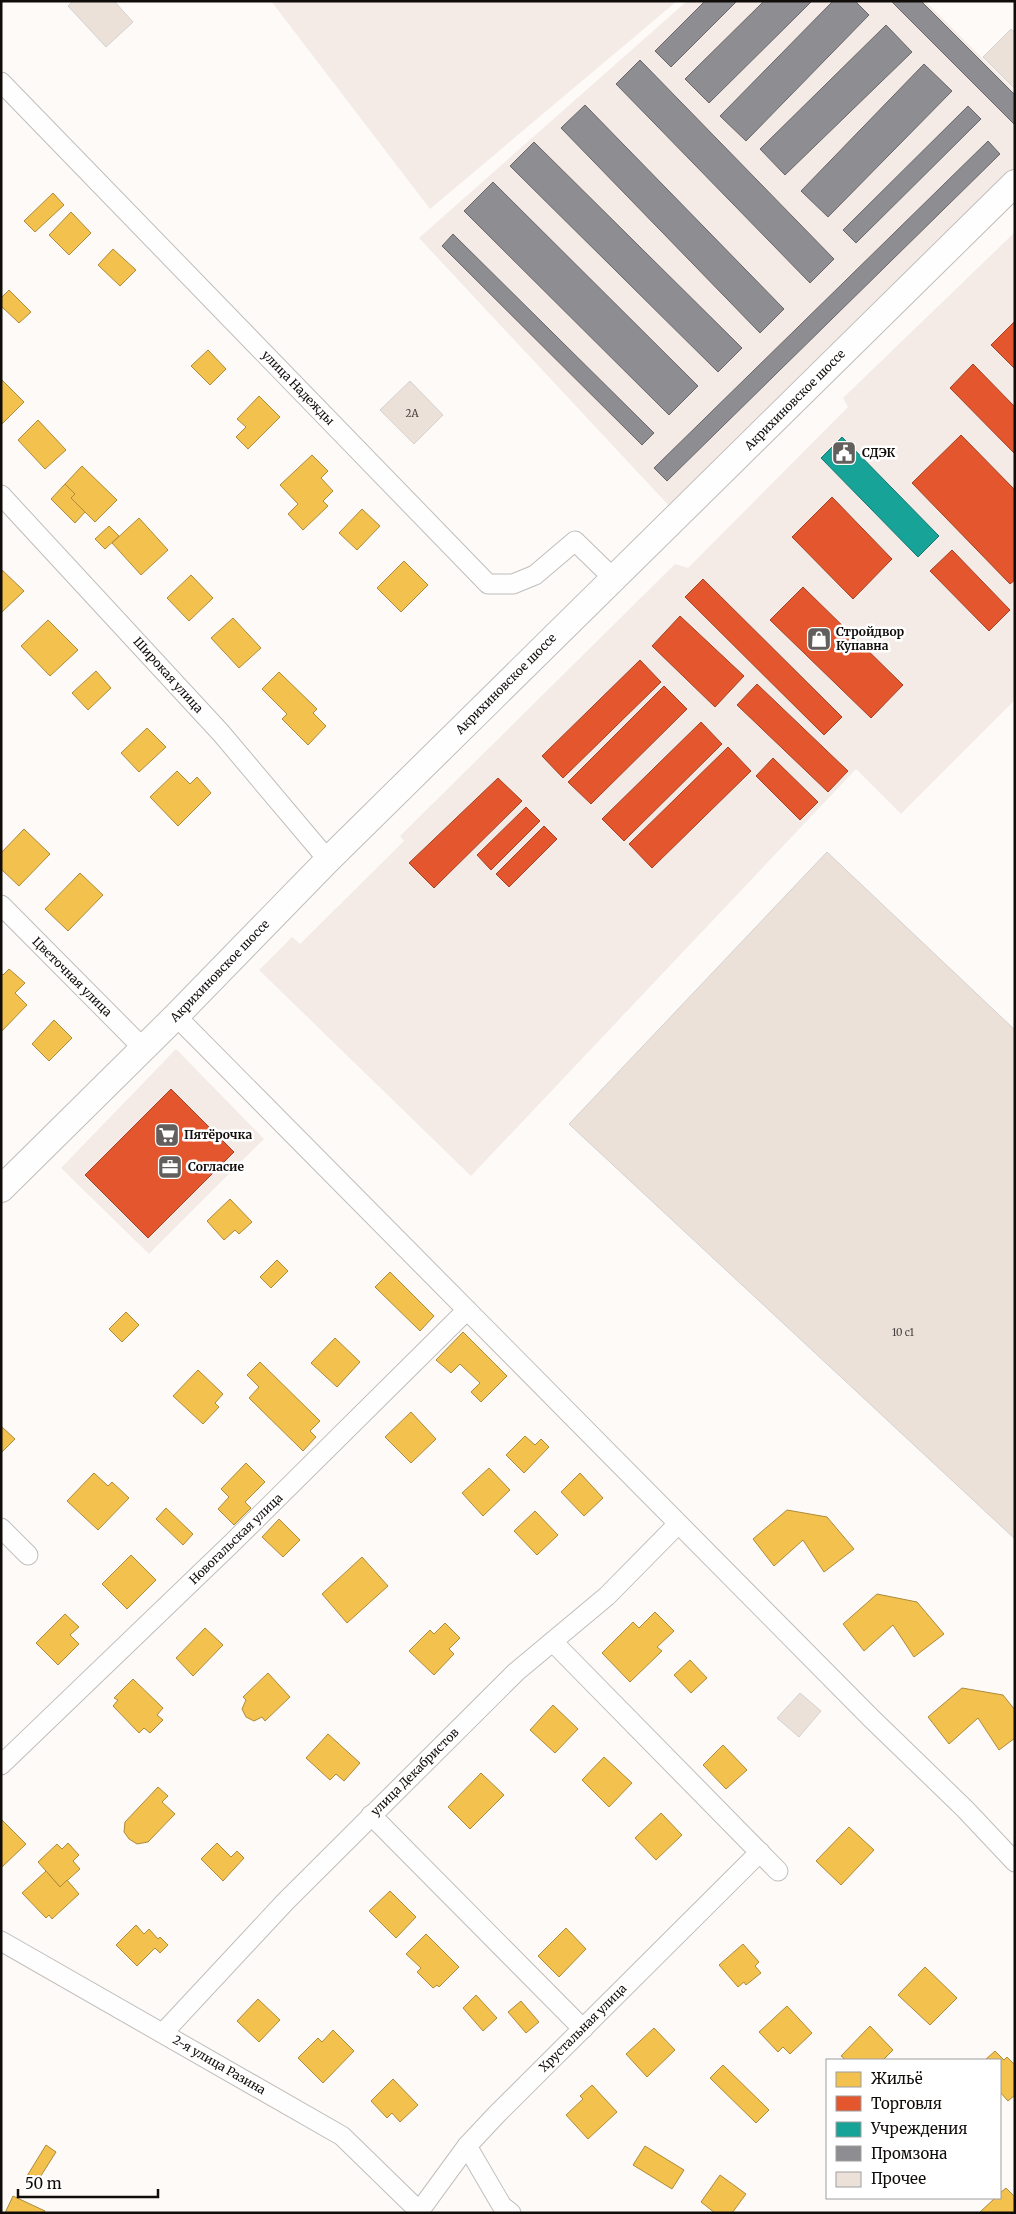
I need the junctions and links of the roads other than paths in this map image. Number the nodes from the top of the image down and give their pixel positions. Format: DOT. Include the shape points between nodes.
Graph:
graph roads {
  1 [pos="1,82"];
  2 [pos="1015,183"];
  3 [pos="1,495"];
  4 [pos="612,578"];
  5 [pos="328,860"];
  6 [pos="1,905"];
  7 [pos="176,1016"];
  8 [pos="143,1048"];
  9 [pos="1,1189"];
  10 [pos="468,1310"];
  11 [pos="678,1524"];
  12 [pos="1,1528"];
  13 [pos="28,1555"];
  14 [pos="553,1642"];
  15 [pos="1,1766"];
  16 [pos="371,1816"];
  17 [pos="760,1852"];
  18 [pos="1015,1862"];
  19 [pos="778,1871"];
  20 [pos="1,1941"];
  21 [pos="583,2029"];
  22 [pos="163,2033"];
  23 [pos="468,2146"];
  24 [pos="419,2212"];
  25 [pos="511,2213"];
  1 -- 4 [label="street, улица Надежды" via="488,584 513,584 535,575 575,541"];
  2 -- 4 [label="main road, Акрихиновское шоссе"];
  3 -- 5 [label="street, Широкая улица" via="221,733"];
  4 -- 5 [label="main road, Акрихиновское шоссе"];
  5 -- 7 [label="main road, Акрихиновское шоссе"];
  6 -- 8 [label="street, Цветочная улица"];
  7 -- 8 [label="main road, Акрихиновское шоссе"];
  7 -- 10 [label="street"];
  8 -- 9 [label="main road, Акрихиновское шоссе"];
  10 -- 11 [label="street"];
  10 -- 15 [label="street, Новогальская улица"];
  11 -- 14 [label="street, улица Декабристов" via="607,1596"];
  11 -- 18 [label="street"];
  12 -- 13 [label="street"];
  14 -- 16 [label="street, улица Декабристов" via="516,1672"];
  14 -- 17 [label="street"];
  16 -- 21 [label="street"];
  16 -- 22 [label="street, улица Декабристов" via="285,1902"];
  17 -- 19 [label="street"];
  17 -- 21 [label="street, Хрустальная улица"];
  20 -- 22 [label="street, 2-я улица Разина"];
  21 -- 23 [label="street, Хрустальная улица"];
  22 -- 24 [label="street, 2-я улица Разина" via="342,2136"];
  23 -- 24 [label="street, Хрустальная улица"];
  23 -- 25 [label="street" via="502,2206"];
}
